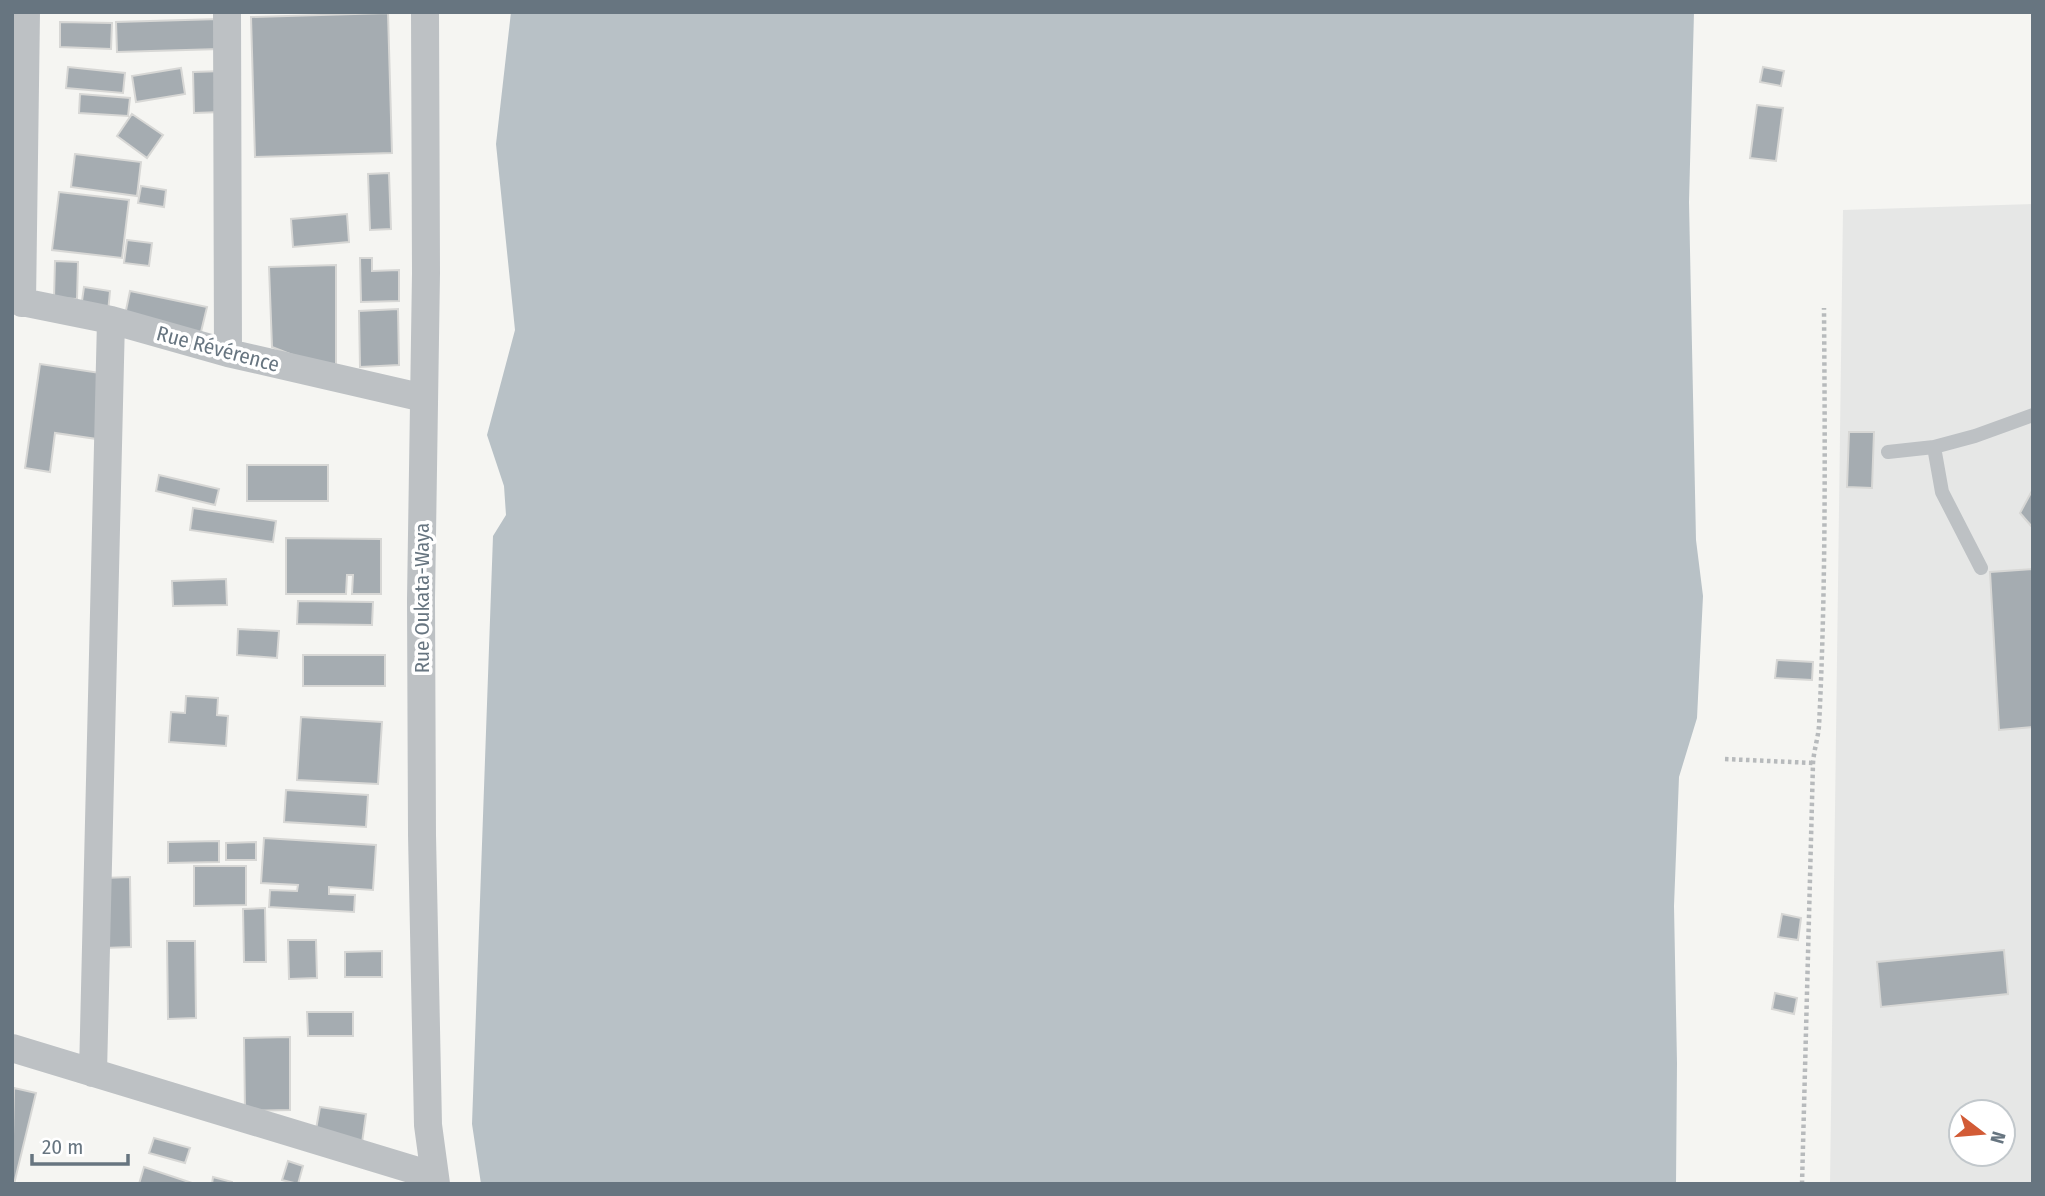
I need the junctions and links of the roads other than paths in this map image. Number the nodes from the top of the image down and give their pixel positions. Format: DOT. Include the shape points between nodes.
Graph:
graph roads {
  1 [pos="26,12"];
  2 [pos="227,12"];
  3 [pos="425,12"];
  4 [pos="17,301"];
  5 [pos="111,320"];
  6 [pos="228,353"];
  7 [pos="424,398"];
  8 [pos="2033,415"];
  9 [pos="1934,447"];
  10 [pos="1888,452"];
  11 [pos="1982,568"];
  12 [pos="12,1048"];
  13 [pos="93,1073"];
  14 [pos="435,1180"];
  1 -- 4 [label="street"];
  2 -- 6 [label="street"];
  3 -- 7 [label="street, Rue Oukata-Waya"];
  4 -- 5 [label="street, Rue Révérence"];
  5 -- 6 [label="street, Rue Révérence"];
  5 -- 13 [label="street"];
  6 -- 7 [label="street, Rue Révérence"];
  7 -- 14 [label="street, Rue Oukata-Waya" via="422,835 428,1125"];
  8 -- 9 [label="lane"];
  9 -- 10 [label="lane"];
  9 -- 11 [label="lane" via="1942,492"];
  12 -- 13 [label="street"];
  13 -- 14 [label="street"];
}
